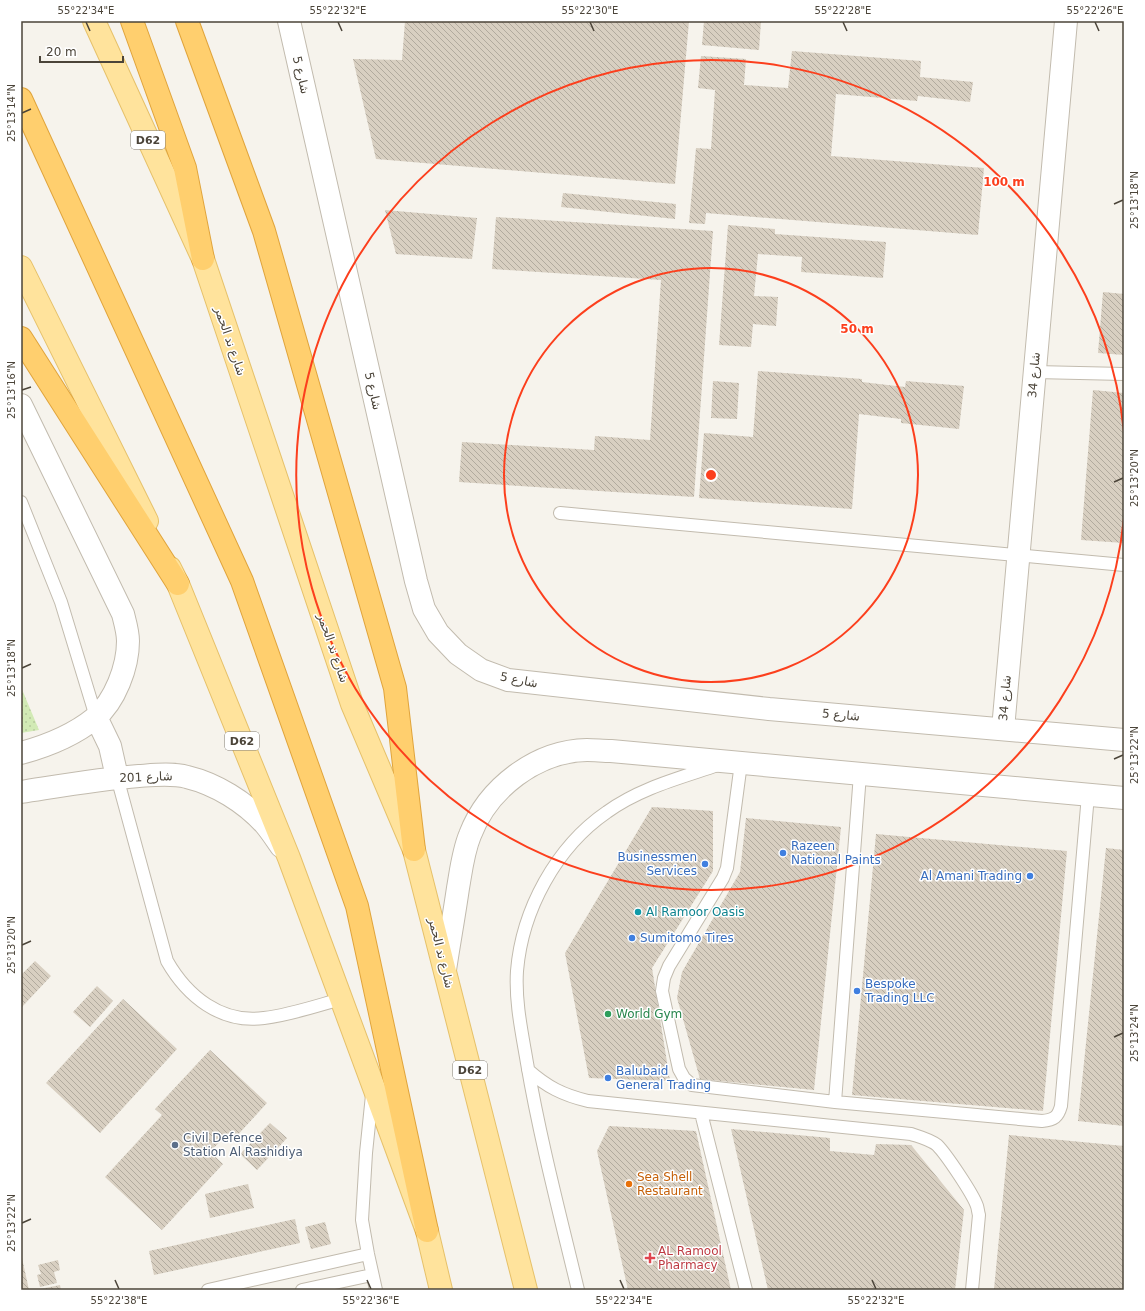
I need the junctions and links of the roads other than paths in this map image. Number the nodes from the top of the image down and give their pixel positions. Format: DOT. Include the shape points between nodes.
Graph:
graph roads {
  1 [pos="94,21"];
  2 [pos="132,21"];
  3 [pos="187,21"];
  4 [pos="289,21"];
  5 [pos="1066,21"];
  6 [pos="21,99"];
  7 [pos="203,259"];
  8 [pos="21,267"];
  9 [pos="21,338"];
  10 [pos="1034,372"];
  11 [pos="1124,374"];
  12 [pos="21,405"];
  13 [pos="21,502"];
  14 [pos="560,513"];
  15 [pos="1018,555"];
  16 [pos="1124,565"];
  17 [pos="178,584"];
  18 [pos="96,717"];
  19 [pos="1003,729"];
  20 [pos="1124,740"];
  21 [pos="21,753"];
  22 [pos="734,762"];
  23 [pos="860,774"];
  24 [pos="117,777"];
  25 [pos="21,792"];
  26 [pos="1088,795"];
  27 [pos="1124,798"];
  28 [pos="414,850"];
  29 [pos="289,858"];
  30 [pos="445,970"];
  31 [pos="341,999"];
  32 [pos="528,1070"];
  33 [pos="373,1088"];
  34 [pos="835,1102"];
  35 [pos="701,1113"];
  36 [pos="427,1231"];
  37 [pos="368,1254"];
  38 [pos="372,1275"];
  39 [pos="208,1290"];
  40 [pos="302,1290"];
  41 [pos="376,1290"];
  42 [pos="441,1290"];
  43 [pos="526,1290"];
  44 [pos="578,1290"];
  45 [pos="746,1290"];
  46 [pos="972,1290"];
  1 -- 7 [label="main road, شارع ند الحمر / D62"];
  2 -- 7 [label="highway" via="185,168"];
  3 -- 28 [label="highway" via="264,231 395,688"];
  4 -- 19 [label="street, شارع 5" via="416,581 424,609 438,633 458,654 481,670 508,680 769,709"];
  5 -- 10 [label="street, شارع 34"];
  6 -- 36 [label="highway" via="242,581 357,906"];
  7 -- 28 [label="main road, شارع ند الحمر / D62" via="352,704"];
  8 -- 17 [label="main road, D62"];
  9 -- 17 [label="highway"];
  10 -- 11 [label="lane"];
  10 -- 15 [label="street, شارع 34"];
  12 -- 18 [label="street" via="123,614 128,641 124,670 113,696"];
  13 -- 18 [label="lane" via="61,602"];
  14 -- 15 [label="lane"];
  15 -- 16 [label="lane"];
  15 -- 19 [label="street, شارع 34"];
  17 -- 29 [label="main road, D62"];
  18 -- 21 [label="street" via="55,742"];
  18 -- 24 [label="street" via="110,746"];
  19 -- 20 [label="street, شارع 5"];
  22 -- 23 [label="street"];
  22 -- 30 [label="street" via="586,750 560,754 537,762 515,775 488,802 470,835 463,859"];
  22 -- 32 [label="lane" via="648,789 627,799 588,827 557,863 534,904 520,950 517,995"];
  22 -- 34 [label="lane" via="727,868 664,978 664,1004 679,1069 692,1085"];
  23 -- 26 [label="street"];
  23 -- 34 [label="lane"];
  24 -- 25 [label="street, شارع 201"];
  24 -- 29 [label="street, شارع 201" via="186,776 207,784 248,807 265,824"];
  24 -- 31 [label="lane" via="167,961 187,990 214,1010 246,1018 278,1016"];
  26 -- 27 [label="street"];
  26 -- 34 [label="lane" via="1061,1106 1058,1115 1051,1120 1042,1121"];
  28 -- 30 [label="main road, شارع ند الحمر / D62"];
  29 -- 31 [label="main road, D62"];
  30 -- 43 [label="main road, شارع ند الحمر / D62"];
  31 -- 33 [label="main road, D62"];
  32 -- 35 [label="lane" via="555,1090 571,1097"];
  32 -- 44 [label="lane"];
  33 -- 36 [label="main road, D62"];
  33 -- 37 [label="lane" via="362,1220"];
  35 -- 45 [label="lane"];
  35 -- 46 [label="lane" via="911,1134 936,1145 946,1155 977,1206 979,1215"];
  36 -- 42 [label="main road, D62"];
  37 -- 38 [label="lane"];
  37 -- 39 [label="lane"];
  38 -- 40 [label="lane"];
  38 -- 41 [label="lane"];
}
